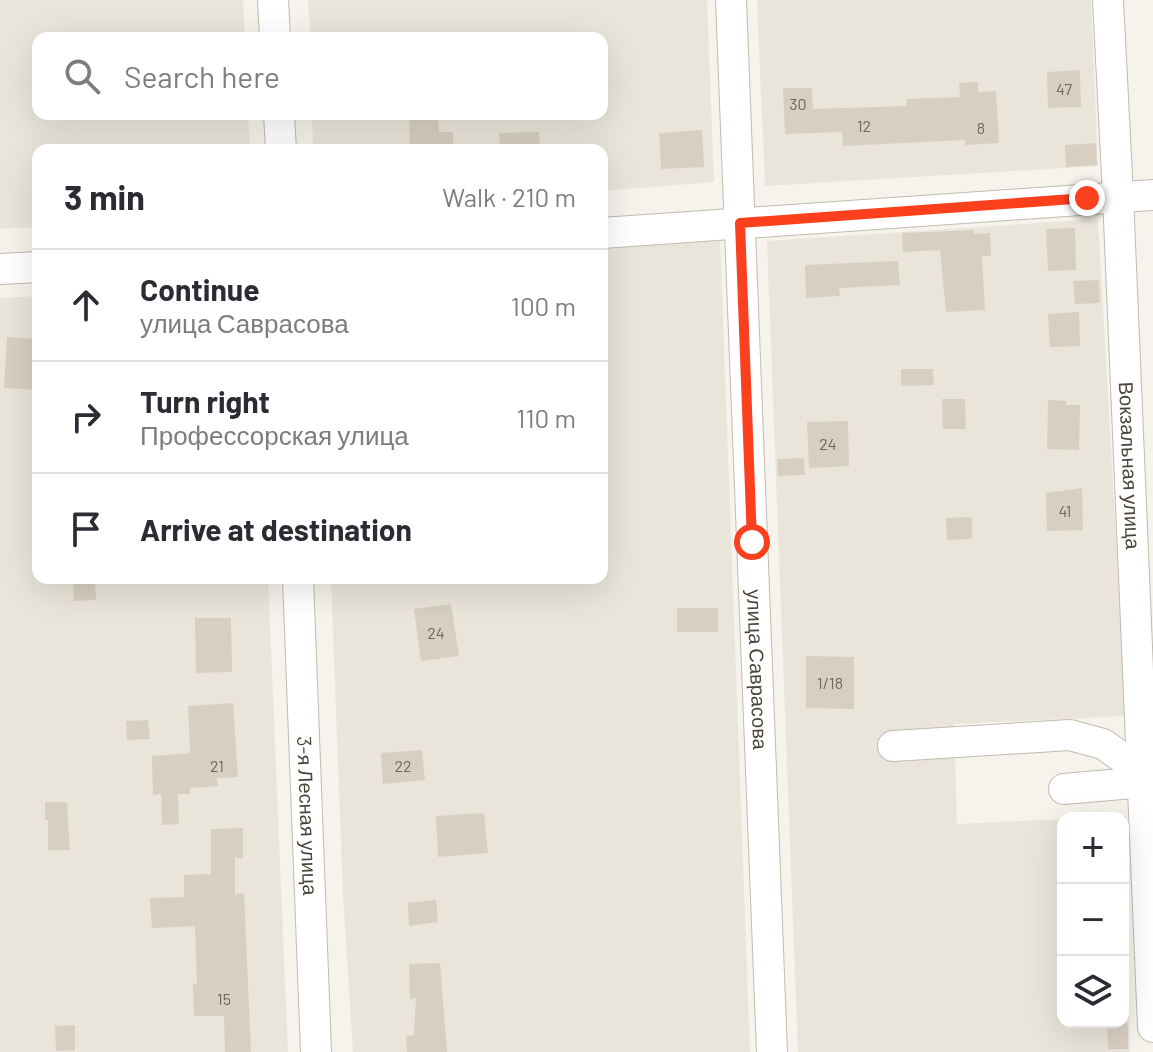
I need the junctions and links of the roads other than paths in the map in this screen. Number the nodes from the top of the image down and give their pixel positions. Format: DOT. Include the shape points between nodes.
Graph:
graph roads {
  1 [pos="273,0"];
  2 [pos="731,0"];
  3 [pos="1108,0"];
  4 [pos="275,32"];
  5 [pos="279,120"];
  6 [pos="281,144"];
  7 [pos="1153,195"];
  8 [pos="1118,196"];
  9 [pos="740,223"];
  10 [pos="608,233"];
  11 [pos="32,267"];
  12 [pos="0,269"];
  13 [pos="298,584"];
  14 [pos="893,746"];
  15 [pos="1148,771"];
  16 [pos="1064,789"];
  17 [pos="1153,1027"];
  18 [pos="316,1052"];
  19 [pos="772,1052"];
  1 -- 4 [label="street"];
  2 -- 9 [label="street, улица Саврасова"];
  3 -- 8 [label="street, Вокзальная улица"];
  5 -- 6 [label="street"];
  7 -- 8 [label="street"];
  8 -- 9 [label="street"];
  8 -- 15 [label="street, Вокзальная улица"];
  9 -- 10 [label="street"];
  9 -- 19 [label="street, улица Саврасова"];
  11 -- 12 [label="street"];
  13 -- 18 [label="street, 3-я Лесная улица"];
  14 -- 15 [label="street" via="1070,735 1103,744"];
  15 -- 16 [label="street" via="1133,783"];
  15 -- 17 [label="street, Вокзальная улица"];
}
